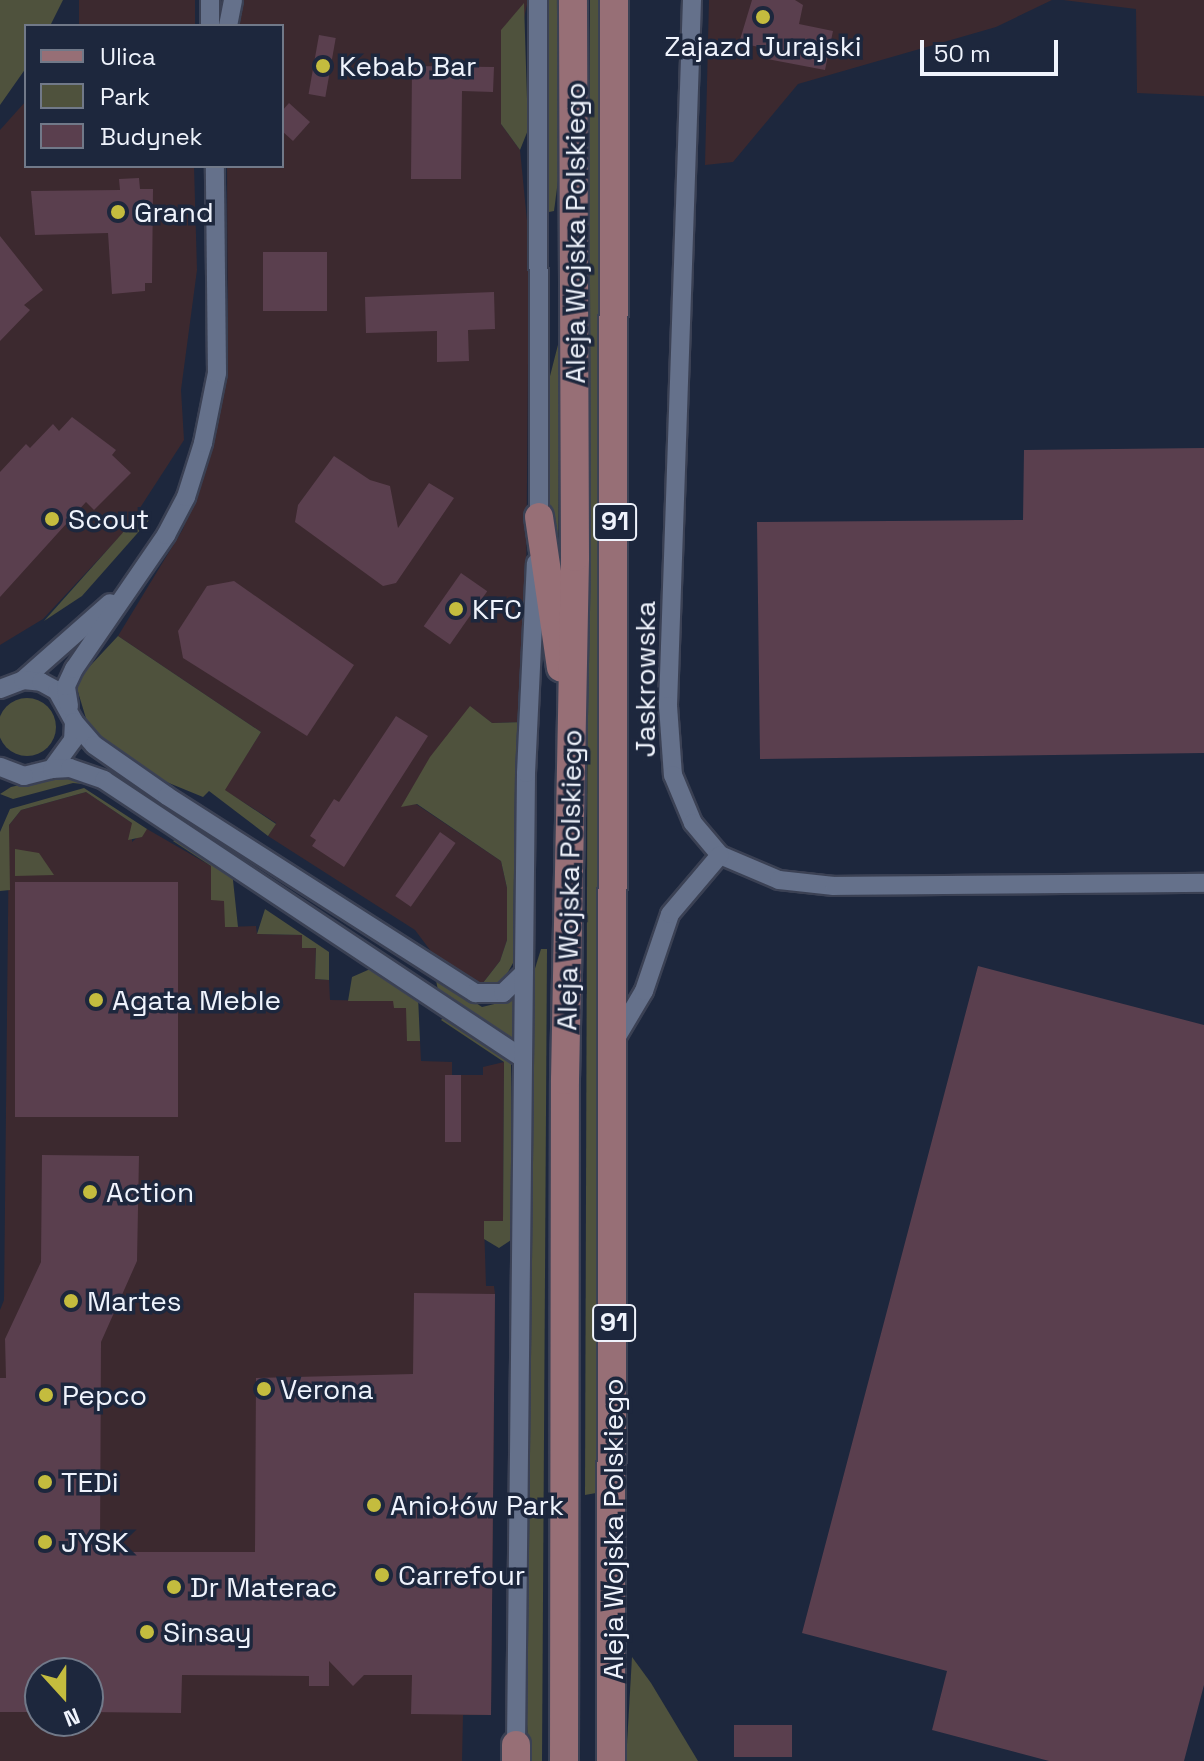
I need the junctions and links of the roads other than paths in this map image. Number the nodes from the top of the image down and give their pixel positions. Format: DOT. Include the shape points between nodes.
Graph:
graph roads {
  1 [pos="210,0"];
  2 [pos="233,0"];
  3 [pos="538,0"];
  4 [pos="573,0"];
  5 [pos="614,0"];
  6 [pos="692,0"];
  7 [pos="210,24"];
  8 [pos="228,24"];
  9 [pos="215,168"];
  10 [pos="539,517"];
  11 [pos="136,579"];
  12 [pos="23,680"];
  13 [pos="0,689"];
  14 [pos="71,714"];
  15 [pos="572,726"];
  16 [pos="0,767"];
  17 [pos="52,769"];
  18 [pos="24,776"];
  19 [pos="0,789"];
  20 [pos="720,855"];
  21 [pos="1204,883"];
  22 [pos="524,973"];
  23 [pos="614,1043"];
  24 [pos="521,1057"];
  25 [pos="516,1753"];
  26 [pos="564,1761"];
  27 [pos="611,1761"];
  1 -- 7 [label="street"];
  2 -- 8 [label="street"];
  3 -- 10 [label="street"];
  4 -- 15 [label="main road, Aleja Wojska Polskiego / 91"];
  5 -- 23 [label="main road, Aleja Wojska Polskiego / 91"];
  6 -- 20 [label="street, Jaskrowska" via="669,750 685,809"];
  9 -- 11 [label="street" via="218,326 212,408 186,497"];
  10 -- 15 [label="main road"];
  10 -- 22 [label="street" via="526,773"];
  11 -- 12 [label="street"];
  11 -- 14 [label="street" via="74,669 66,686"];
  12 -- 13 [label="street"];
  12 -- 14 [label="street" via="41,682"];
  14 -- 17 [label="street" via="73,740"];
  14 -- 22 [label="street" via="94,745 167,796 475,993 503,993"];
  15 -- 26 [label="main road, Aleja Wojska Polskiego / 91" via="564,1112"];
  16 -- 18 [label="street"];
  17 -- 18 [label="street"];
  17 -- 24 [label="street" via="70,768 104,780"];
  18 -- 19 [label="street"];
  20 -- 21 [label="street, Jaskrowska" via="779,880 834,886"];
  20 -- 23 [label="street" via="670,914 644,991"];
  22 -- 24 [label="street"];
  23 -- 27 [label="main road, Aleja Wojska Polskiego / 91"];
  24 -- 25 [label="street"];
}
